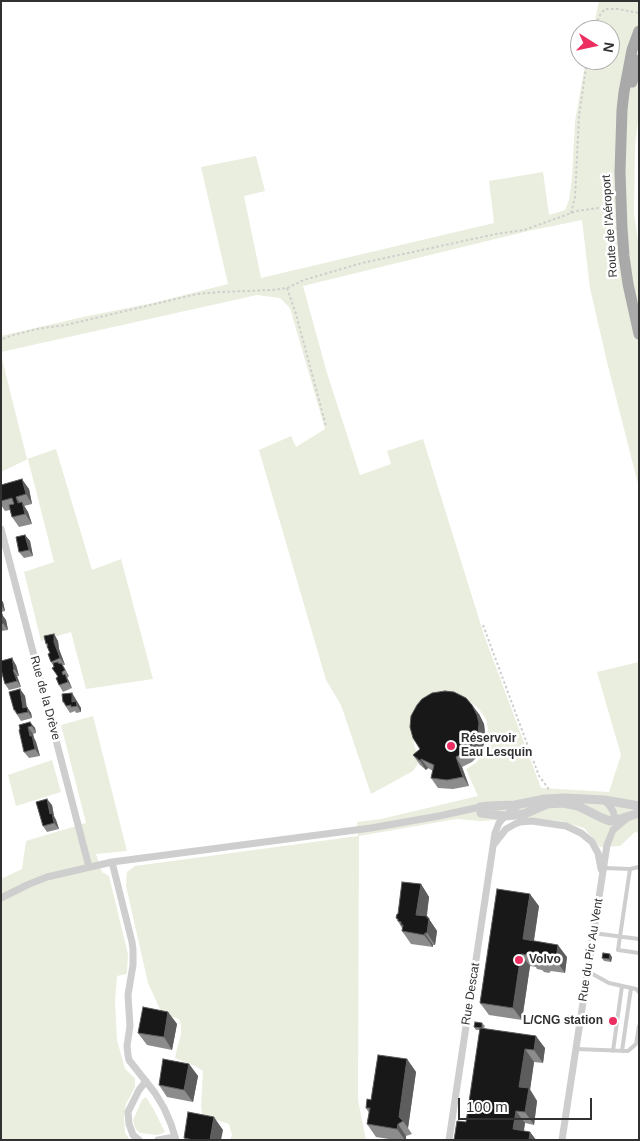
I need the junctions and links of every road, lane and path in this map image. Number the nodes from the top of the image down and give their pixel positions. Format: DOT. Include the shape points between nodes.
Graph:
graph roads {
  1 [pos="639,13"];
  2 [pos="598,20"];
  3 [pos="639,31"];
  4 [pos="639,60"];
  5 [pos="586,70"];
  6 [pos="621,146"];
  7 [pos="621,204"];
  8 [pos="571,213"];
  9 [pos="287,288"];
  10 [pos="639,334"];
  11 [pos="3,339"];
  12 [pos="326,426"];
  13 [pos="1,529"];
  14 [pos="483,625"];
  15 [pos="550,799"];
  16 [pos="604,800"];
  17 [pos="521,804"];
  18 [pos="639,806"];
  19 [pos="480,810"];
  20 [pos="639,813"];
  21 [pos="505,816"];
  22 [pos="628,817"];
  23 [pos="616,820"];
  24 [pos="540,822"];
  25 [pos="613,830"];
  26 [pos="493,848"];
  27 [pos="112,862"];
  28 [pos="89,866"];
  29 [pos="639,867"];
  30 [pos="603,868"];
  31 [pos="630,869"];
  32 [pos="601,879"];
  33 [pos="1,898"];
  34 [pos="593,933"];
  35 [pos="620,936"];
  36 [pos="639,939"];
  37 [pos="639,953"];
  38 [pos="587,971"];
  39 [pos="622,986"];
  40 [pos="632,988"];
  41 [pos="639,992"];
  42 [pos="639,1026"];
  43 [pos="576,1049"];
  44 [pos="613,1051"];
  45 [pos="622,1051"];
  46 [pos="146,1081"];
  47 [pos="175,1138"];
  48 [pos="139,1140"];
  49 [pos="158,1140"];
  50 [pos="449,1140"];
  51 [pos="562,1140"];
  1 -- 2 [label="path" via="605,9"];
  3 -- 6 [label="main road, Route de l'Aéroport" via="626,77"];
  4 -- 6 [label="main road, Route de l'Aéroport"];
  5 -- 8 [label="path"];
  6 -- 7 [label="main road, Route de l'Aéroport"];
  7 -- 8 [label="path"];
  7 -- 10 [label="main road, Route de l'Aéroport" via="624,256"];
  8 -- 9 [label="path" via="524,230 362,263"];
  9 -- 11 [label="path" via="197,294"];
  9 -- 12 [label="path"];
  13 -- 28 [label="street, Rue de la Drève"];
  14 -- 15 [label="path" via="538,776 548,788"];
  15 -- 16 [label="street"];
  15 -- 17 [label="street"];
  16 -- 18 [label="street"];
  16 -- 23 [label="street"];
  17 -- 19 [label="street" via="489,806"];
  17 -- 21 [label="street, Rue Descat"];
  19 -- 21 [label="street"];
  19 -- 27 [label="street" via="364,829"];
  20 -- 22 [label="street"];
  21 -- 23 [label="street" via="520,815 547,804 563,803 578,806 610,821"];
  21 -- 26 [label="street, Rue Descat" via="496,829"];
  22 -- 23 [label="street"];
  22 -- 25 [label="street"];
  23 -- 25 [label="street, Rue du Pic Au Vent"];
  24 -- 26 [label="street, Rue Descat" via="515,824 501,834"];
  24 -- 32 [label="street, Rue du Pic Au Vent" via="566,826 586,837 598,853"];
  25 -- 30 [label="street, Rue du Pic Au Vent"];
  26 -- 50 [label="street, Rue Descat"];
  27 -- 28 [label="street"];
  27 -- 46 [label="street" via="133,949 127,1050 129,1060"];
  28 -- 33 [label="street" via="42,879"];
  29 -- 31 [label="lane"];
  30 -- 31 [label="lane"];
  30 -- 32 [label="street, Rue du Pic Au Vent"];
  31 -- 35 [label="lane"];
  32 -- 34 [label="street, Rue du Pic Au Vent"];
  34 -- 35 [label="lane"];
  34 -- 38 [label="street, Rue du Pic Au Vent"];
  35 -- 36 [label="lane"];
  35 -- 37 [label="lane" via="618,950"];
  38 -- 39 [label="lane"];
  38 -- 43 [label="street, Rue du Pic Au Vent"];
  39 -- 40 [label="lane"];
  39 -- 44 [label="lane"];
  40 -- 41 [label="lane"];
  40 -- 45 [label="lane"];
  42 -- 45 [label="lane" via="636,1044 628,1051"];
  43 -- 44 [label="lane"];
  43 -- 51 [label="street, Rue du Pic Au Vent"];
  44 -- 45 [label="lane"];
  46 -- 47 [label="street" via="164,1108"];
  46 -- 48 [label="street" via="128,1112 133,1135"];
  47 -- 49 [label="street"];
}
